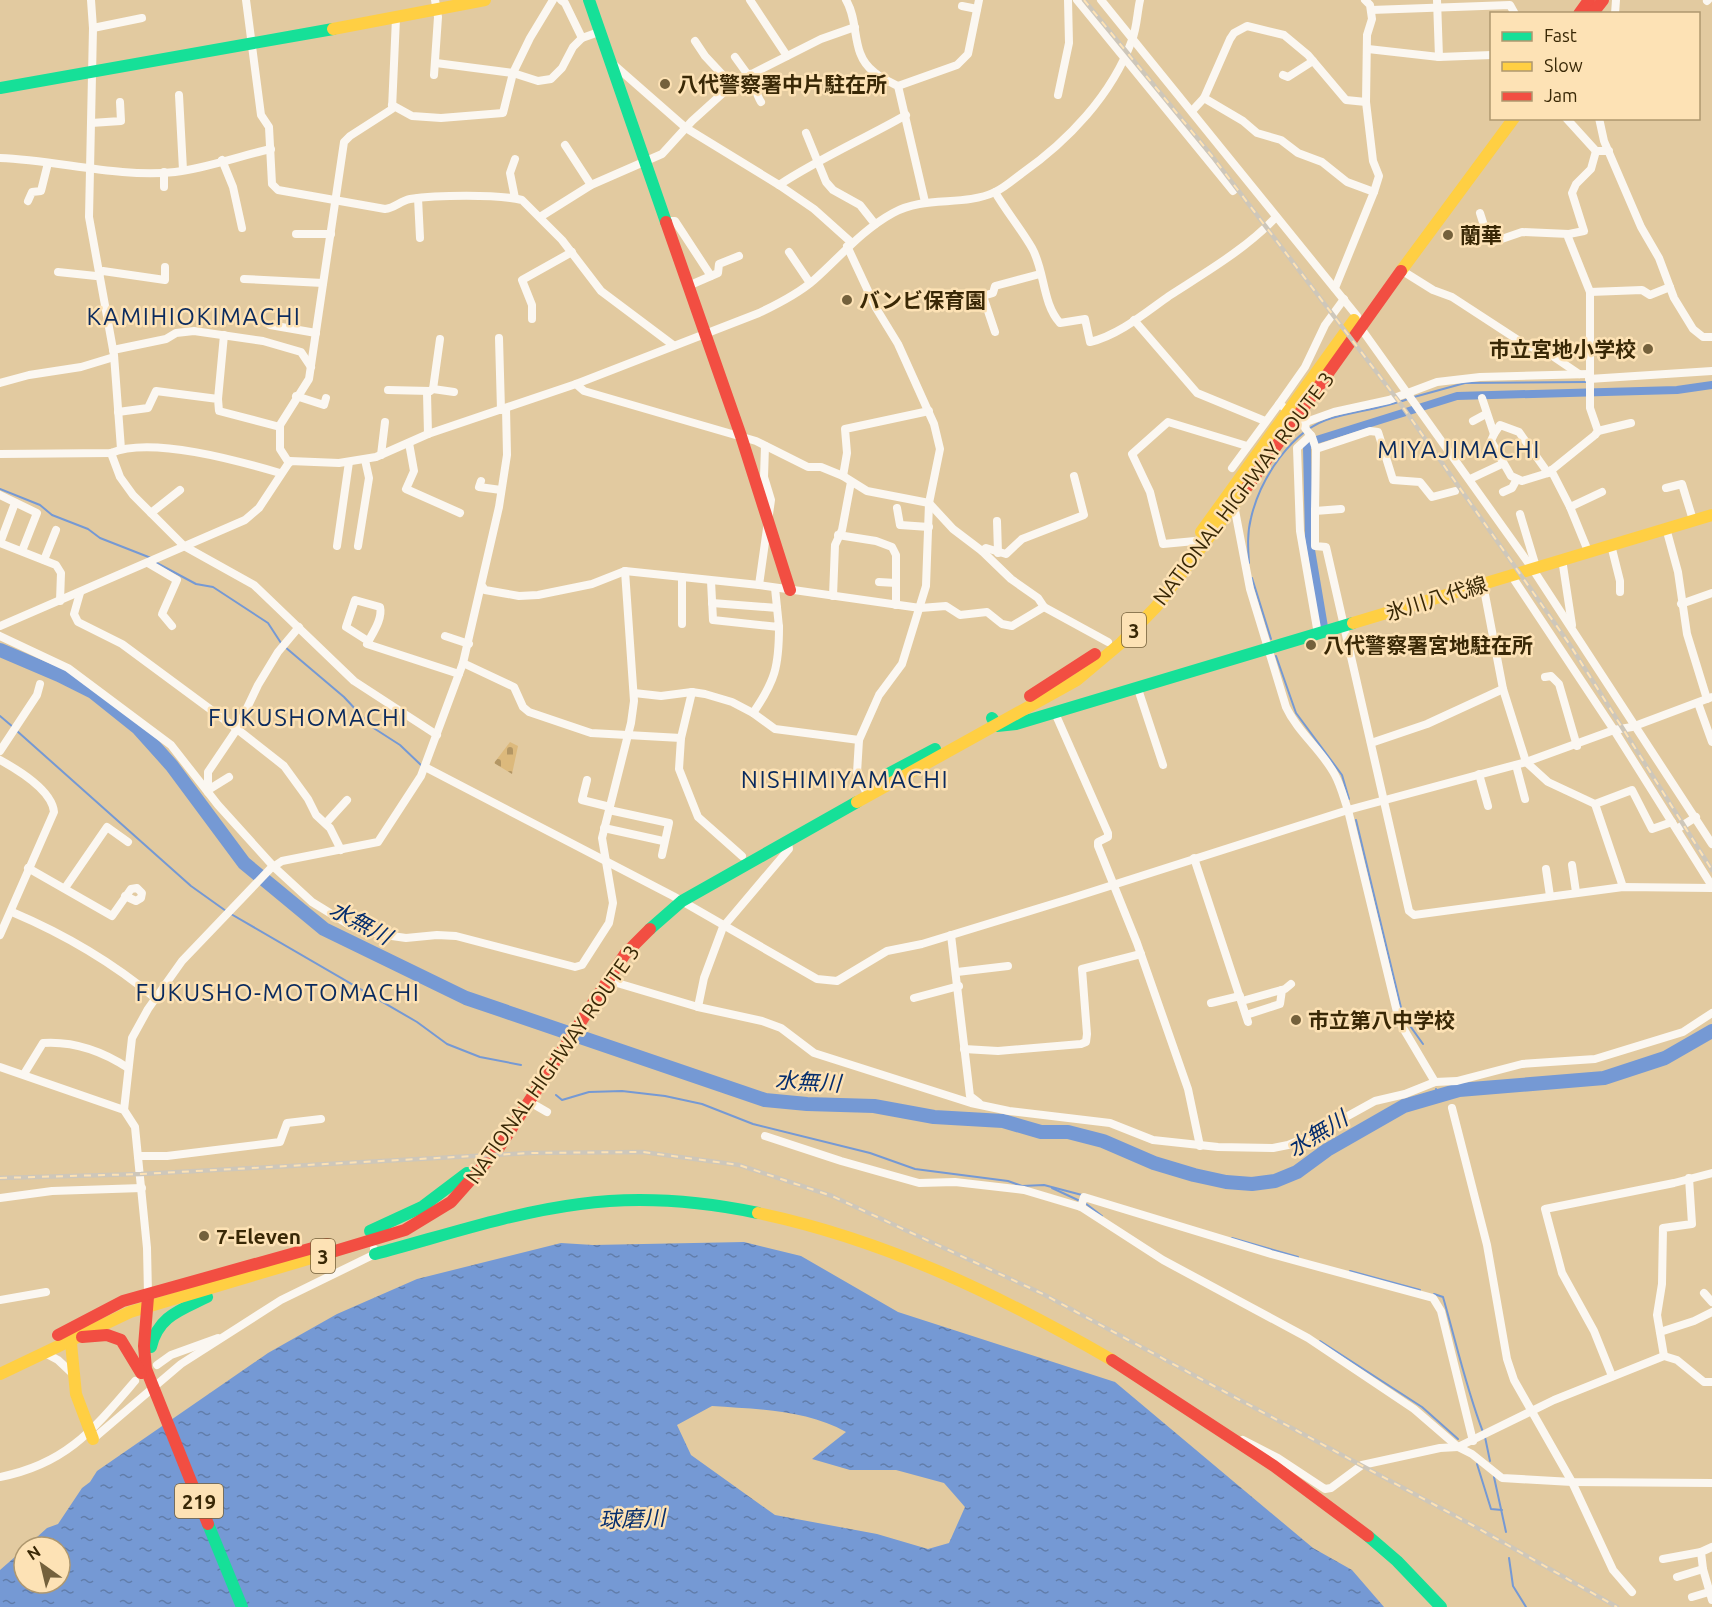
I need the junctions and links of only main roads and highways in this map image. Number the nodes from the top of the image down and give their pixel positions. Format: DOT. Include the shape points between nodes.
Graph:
graph roads {
  1 [pos="485,0"];
  2 [pos="589,0"];
  3 [pos="1603,0"];
  4 [pos="435,4"];
  5 [pos="1594,12"];
  6 [pos="0,88"];
  7 [pos="1502,120"];
  8 [pos="1513,120"];
  9 [pos="1359,322"];
  10 [pos="1304,428"];
  11 [pos="1712,515"];
  12 [pos="790,590"];
  13 [pos="1023,712"];
  14 [pos="866,792"];
  15 [pos="678,899"];
  16 [pos="556,1049"];
  17 [pos="491,1149"];
  18 [pos="475,1171"];
  19 [pos="374,1247"];
  20 [pos="239,1280"];
  21 [pos="148,1301"];
  22 [pos="70,1334"];
  23 [pos="0,1366"];
  24 [pos="151,1367"];
  25 [pos="0,1374"];
  26 [pos="154,1391"];
  27 [pos="91,1436"];
  28 [pos="242,1607"];
  29 [pos="1441,1607"];
  1 -- 4 [label="main road"];
  2 -- 12 [label="main road" via="741,436"];
  3 -- 5 [label="main road"];
  4 -- 6 [label="main road" via="396,18"];
  7 -- 9 [label="main road, NATIONAL HIGHWAY ROUTE 3 / 3"];
  8 -- 9 [label="main road, NATIONAL HIGHWAY ROUTE 3 / 3"];
  9 -- 10 [label="main road, NATIONAL HIGHWAY ROUTE 3 / 3"];
  10 -- 13 [label="main road, NATIONAL HIGHWAY ROUTE 3 / 3" via="1195,541 1154,596 1095,654"];
  10 -- 13 [label="main road, NATIONAL HIGHWAY ROUTE 3 / 3" via="1234,505 1156,607 1121,643 1077,680"];
  11 -- 13 [label="main road, 氷川八代線" via="1055,713"];
  13 -- 14 [label="main road, NATIONAL HIGHWAY ROUTE 3 / 3" via="994,722"];
  14 -- 15 [label="main road, NATIONAL HIGHWAY ROUTE 3 / 3" via="788,842"];
  14 -- 15 [label="main road, NATIONAL HIGHWAY ROUTE 3 / 3" via="742,856"];
  15 -- 16 [label="main road, NATIONAL HIGHWAY ROUTE 3 / 3" via="620,945 601,982"];
  16 -- 17 [label="main road, NATIONAL HIGHWAY ROUTE 3 / 3"];
  16 -- 17 [label="main road, NATIONAL HIGHWAY ROUTE 3 / 3" via="528,1101"];
  17 -- 18 [label="main road, NATIONAL HIGHWAY ROUTE 3 / 3"];
  18 -- 19 [label="main road, NATIONAL HIGHWAY ROUTE 3 / 3" via="451,1202"];
  18 -- 21 [label="main road, NATIONAL HIGHWAY ROUTE 3 / 3" via="438,1198 390,1224"];
  19 -- 20 [label="main road, NATIONAL HIGHWAY ROUTE 3 / 3"];
  19 -- 29 [label="main road" via="526,1214 607,1201 649,1200 765,1213 897,1253 968,1284 1088,1346 1226,1432 1364,1530"];
  20 -- 21 [label="main road, NATIONAL HIGHWAY ROUTE 3 / 3"];
  20 -- 24 [label="main road" via="165,1316 153,1335"];
  21 -- 22 [label="main road, NATIONAL HIGHWAY ROUTE 3 / 3" via="123,1301"];
  21 -- 24 [label="main road, 219" via="144,1346"];
  22 -- 23 [label="main road, NATIONAL HIGHWAY ROUTE 3 / 3"];
  22 -- 25 [label="main road, NATIONAL HIGHWAY ROUTE 3 / 3"];
  22 -- 26 [label="main road" via="123,1338"];
  22 -- 27 [label="main road" via="76,1394"];
  24 -- 26 [label="main road, 219"];
  26 -- 28 [label="main road, 219"];
}
